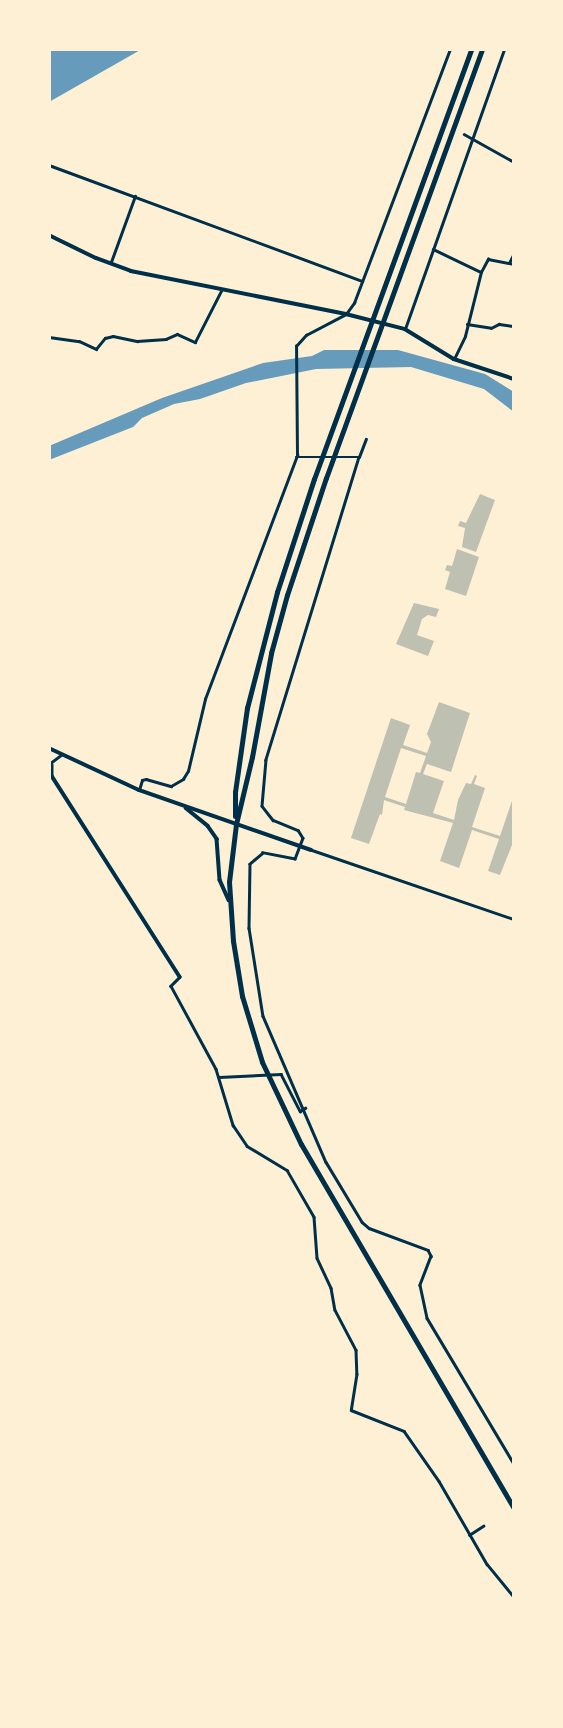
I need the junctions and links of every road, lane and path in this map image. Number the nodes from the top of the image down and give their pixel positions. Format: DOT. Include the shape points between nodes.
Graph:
graph roads {
  1 [pos="450,49"];
  2 [pos="471,49"];
  3 [pos="482,49"];
  4 [pos="504,49"];
  5 [pos="426,119"];
  6 [pos="432,121"];
  7 [pos="464,134"];
  8 [pos="473,138"];
  9 [pos="514,162"];
  10 [pos="49,165"];
  11 [pos="135,196"];
  12 [pos="49,235"];
  13 [pos="433,249"];
  14 [pos="514,253"];
  15 [pos="110,263"];
  16 [pos="509,263"];
  17 [pos="514,264"];
  18 [pos="481,272"];
  19 [pos="362,281"];
  20 [pos="223,288"];
  21 [pos="346,314"];
  22 [pos="467,324"];
  23 [pos="514,326"];
  24 [pos="405,329"];
  25 [pos="49,337"];
  26 [pos="454,359"];
  27 [pos="514,379"];
  28 [pos="366,439"];
  29 [pos="296,457"];
  30 [pos="359,457"];
  31 [pos="49,748"];
  32 [pos="61,755"];
  33 [pos="50,764"];
  34 [pos="138,790"];
  35 [pos="183,806"];
  36 [pos="236,824"];
  37 [pos="302,846"];
  38 [pos="312,850"];
  39 [pos="230,902"];
  40 [pos="514,919"];
  41 [pos="180,977"];
  42 [pos="218,1077"];
  43 [pos="305,1108"];
  44 [pos="514,1464"];
  45 [pos="514,1508"];
  46 [pos="483,1526"];
  47 [pos="469,1535"];
  48 [pos="514,1597"];
  1 -- 5 [label="street"];
  2 -- 36 [label="highway" via="277,592 247,708 235,792"];
  3 -- 36 [label="highway" via="287,595"];
  4 -- 8 [label="street"];
  5 -- 6 [label="street"];
  5 -- 19 [label="street"];
  7 -- 8 [label="street"];
  8 -- 9 [label="street"];
  8 -- 13 [label="street"];
  10 -- 11 [label="street"];
  11 -- 15 [label="street"];
  11 -- 19 [label="street"];
  12 -- 15 [label="street"];
  13 -- 18 [label="street"];
  13 -- 24 [label="street"];
  14 -- 16 [label="street"];
  15 -- 20 [label="street"];
  16 -- 17 [label="street"];
  16 -- 18 [label="street" via="488,259"];
  18 -- 22 [label="street"];
  19 -- 21 [label="street"];
  20 -- 21 [label="street"];
  20 -- 25 [label="street" via="195,342 177,334 137,341 114,336 105,338 96,349 79,341"];
  21 -- 24 [label="street"];
  21 -- 29 [label="street" via="306,335 296,346"];
  22 -- 23 [label="street"];
  22 -- 26 [label="street"];
  24 -- 26 [label="street"];
  26 -- 27 [label="street"];
  28 -- 30 [label="street"];
  29 -- 30 [label="street"];
  29 -- 34 [label="street" via="205,699 187,771 171,786 146,779"];
  30 -- 37 [label="street" via="274,727 260,794 272,820 302,832"];
  31 -- 32 [label="street"];
  32 -- 33 [label="street"];
  32 -- 34 [label="street"];
  33 -- 41 [label="street" via="52,776"];
  34 -- 35 [label="street"];
  35 -- 36 [label="street"];
  35 -- 39 [label="street" via="217,839 220,880"];
  36 -- 37 [label="street"];
  36 -- 39 [label="highway"];
  37 -- 38 [label="street"];
  37 -- 43 [label="street" via="295,859 271,852 256,856 248,874 248,898 262,1016"];
  38 -- 40 [label="street"];
  39 -- 45 [label="highway" via="242,996 273,1087 301,1144"];
  41 -- 42 [label="street" via="171,986"];
  42 -- 43 [label="street" via="281,1074 300,1111"];
  42 -- 47 [label="street" via="240,1137 247,1146 285,1167 314,1217 317,1258 335,1310 356,1350 351,1410 404,1431 439,1480"];
  43 -- 44 [label="street" via="326,1162 362,1222 428,1250 431,1256 420,1285 427,1318"];
  46 -- 47 [label="street"];
  47 -- 48 [label="street"];
}
